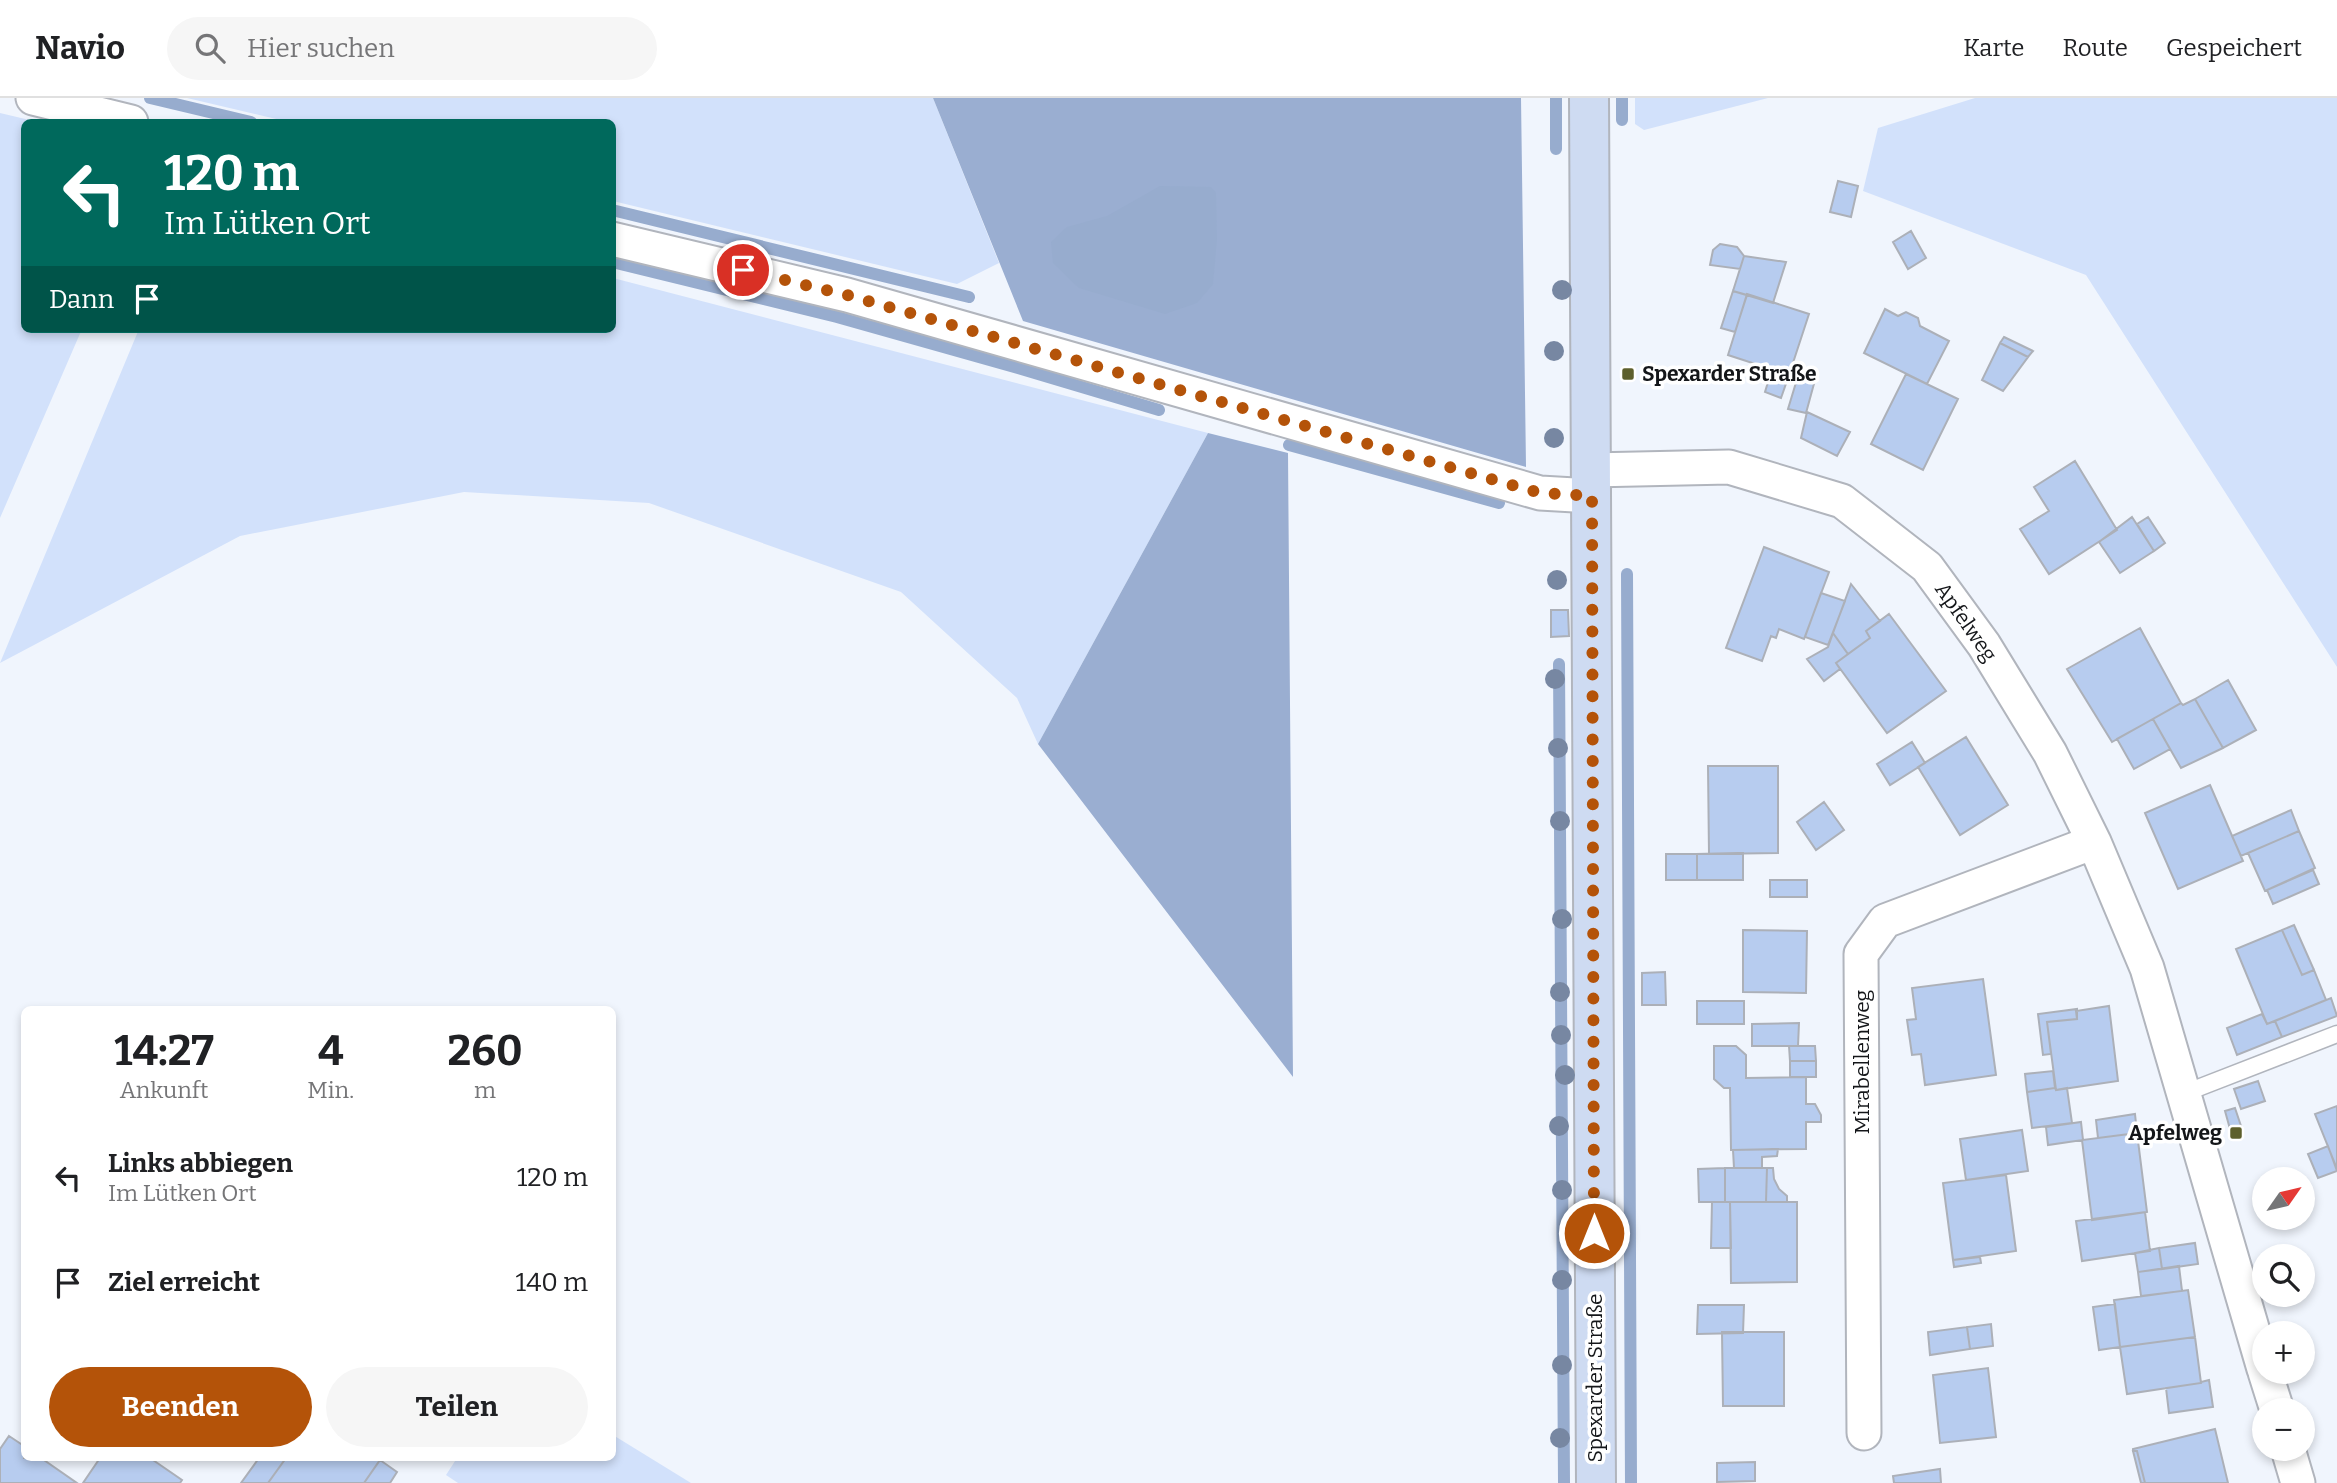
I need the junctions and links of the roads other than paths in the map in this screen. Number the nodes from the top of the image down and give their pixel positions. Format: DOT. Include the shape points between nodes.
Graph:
graph roads {
  1 [pos="33,98"];
  2 [pos="1589,98"];
  3 [pos="119,119"];
  4 [pos="616,240"];
  5 [pos="1592,483"];
  6 [pos="2094,842"];
  7 [pos="2337,1034"];
  8 [pos="2185,1093"];
  9 [pos="2252,1325"];
  10 [pos="1864,1433"];
  11 [pos="2292,1461"];
  12 [pos="1596,1483"];
  13 [pos="2298,1483"];
  1 -- 3 [label="street"];
  2 -- 5 [label="main road, Spexarder Straße"];
  4 -- 5 [label="street, Apfelweg" via="847,295 1540,493"];
  5 -- 6 [label="street, Apfelweg" via="1729,467 1842,501 1927,567 2024,710"];
  5 -- 12 [label="main road, Spexarder Straße"];
  6 -- 8 [label="street, Apfelweg" via="2147,968"];
  6 -- 10 [label="street, Mirabellenweg" via="1885,921 1861,954"];
  7 -- 8 [label="lane"];
  8 -- 9 [label="street, Apfelweg"];
  11 -- 13 [label="street"];
}
